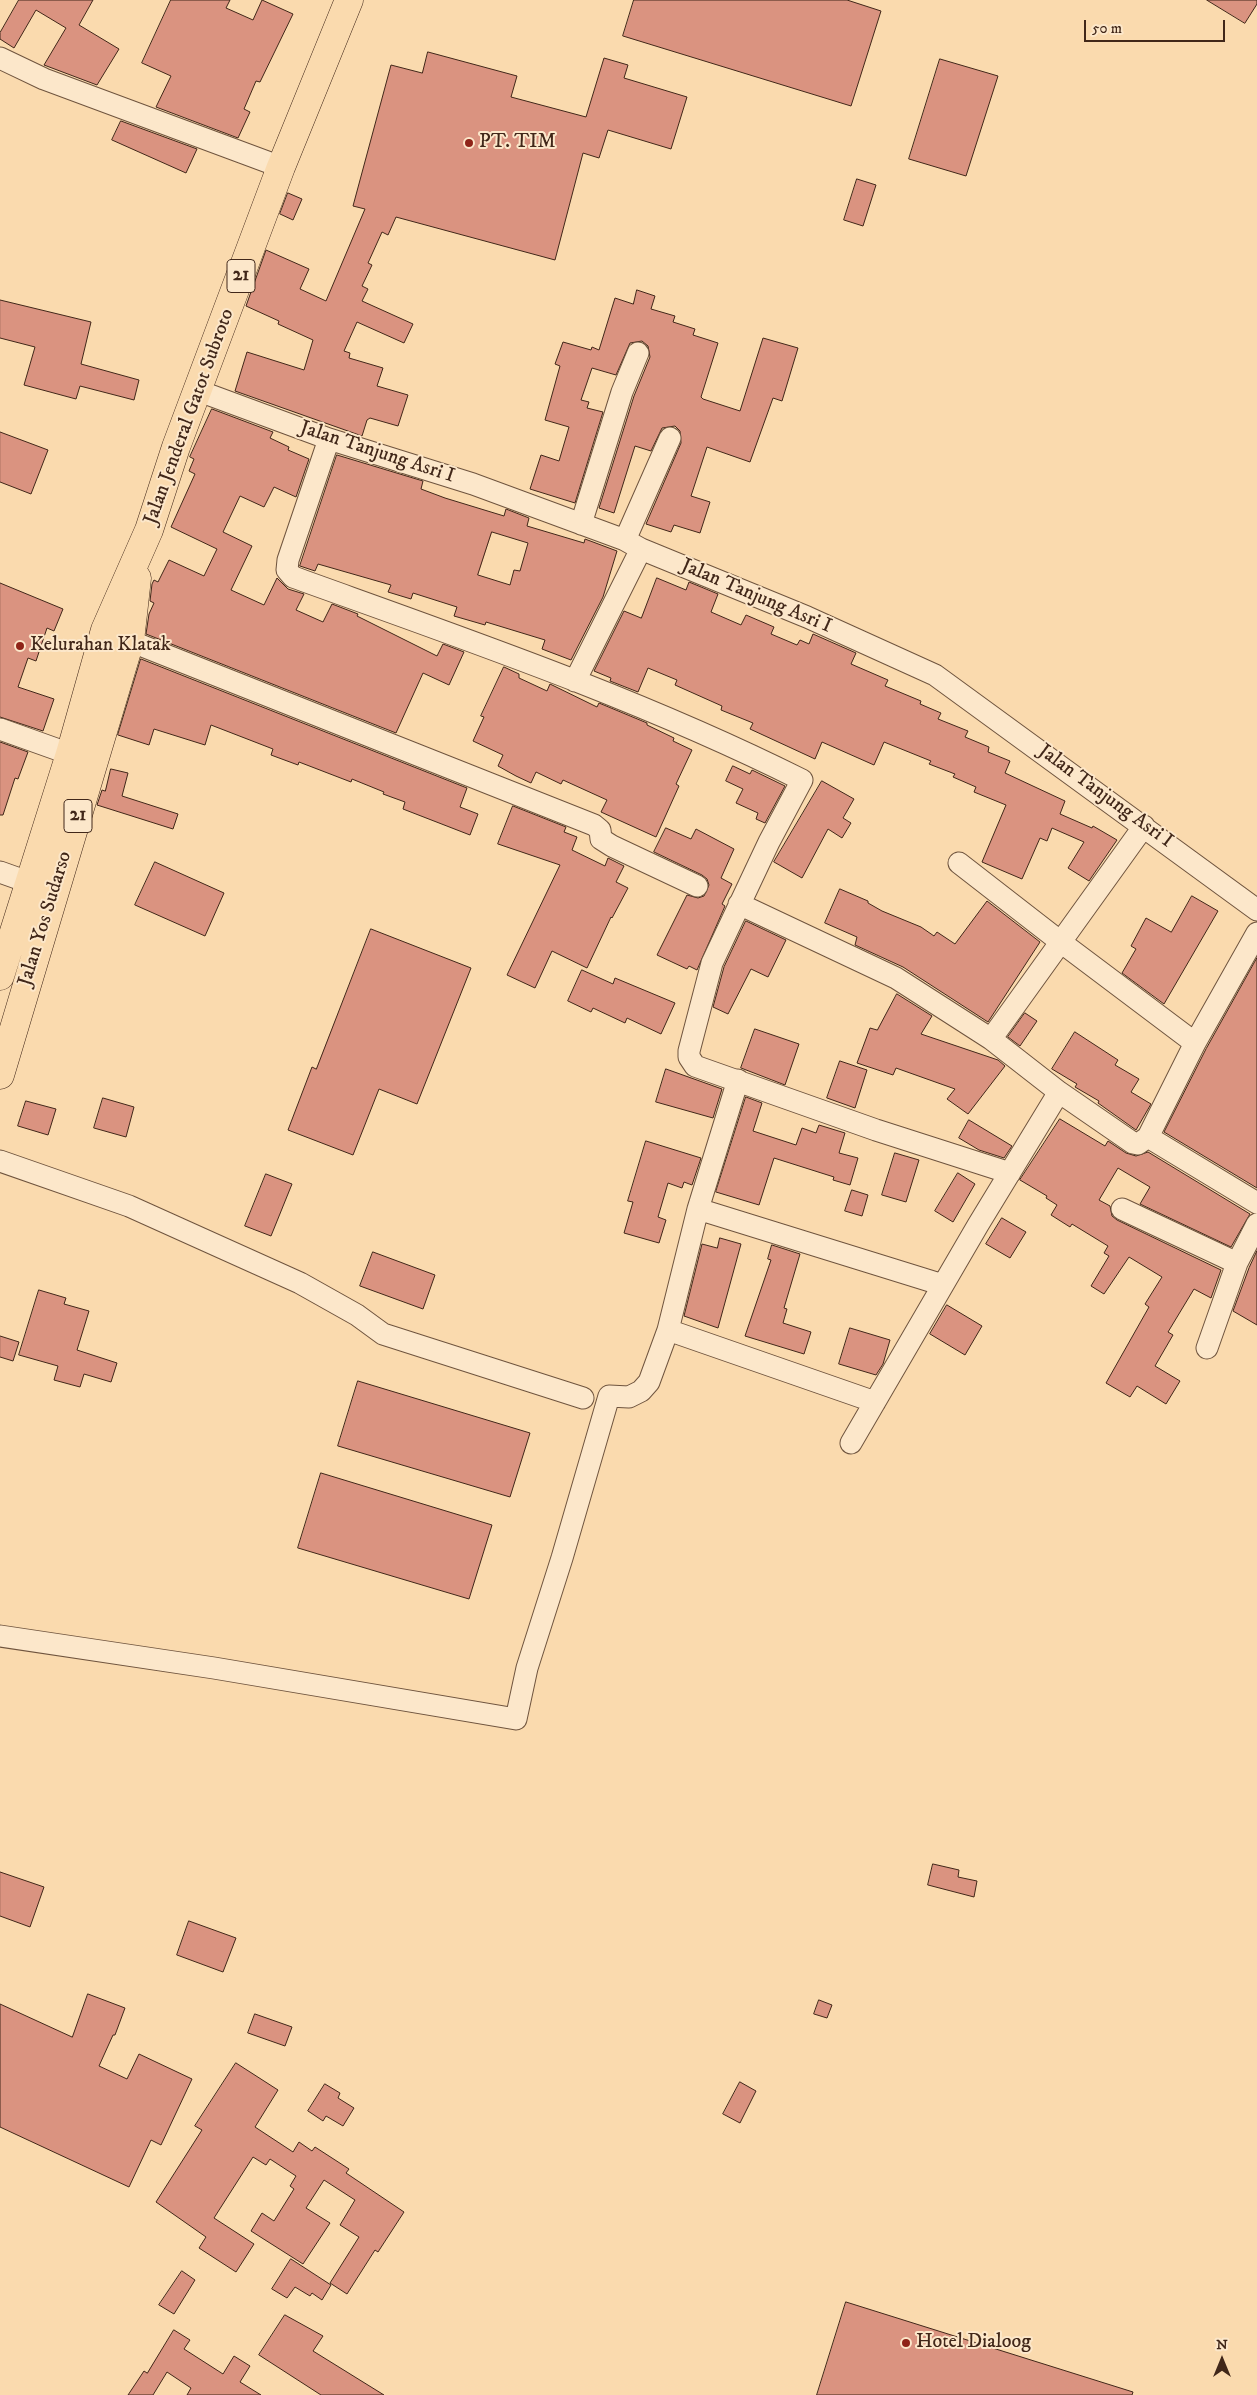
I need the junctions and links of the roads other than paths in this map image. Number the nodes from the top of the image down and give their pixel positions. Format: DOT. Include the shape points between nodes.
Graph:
graph roads {
  1 [pos="349,0"];
  2 [pos="0,58"];
  3 [pos="281,167"];
  4 [pos="638,353"];
  5 [pos="199,391"];
  6 [pos="329,438"];
  7 [pos="670,438"];
  8 [pos="581,524"];
  9 [pos="633,545"];
  10 [pos="140,554"];
  11 [pos="130,641"];
  12 [pos="574,681"];
  13 [pos="0,729"];
  14 [pos="70,754"];
  15 [pos="1144,826"];
  16 [pos="959,863"];
  17 [pos="0,872"];
  18 [pos="697,886"];
  19 [pos="42,887"];
  20 [pos="739,904"];
  21 [pos="1257,910"];
  22 [pos="1257,933"];
  23 [pos="1062,944"];
  24 [pos="0,976"];
  25 [pos="991,1040"];
  26 [pos="1195,1043"];
  27 [pos="0,1074"];
  28 [pos="738,1080"];
  29 [pos="1059,1092"];
  30 [pos="1148,1137"];
  31 [pos="0,1160"];
  32 [pos="1010,1174"];
  33 [pos="1257,1203"];
  34 [pos="698,1209"];
  35 [pos="1122,1209"];
  36 [pos="1257,1224"];
  37 [pos="1237,1263"];
  38 [pos="943,1285"];
  39 [pos="668,1330"];
  40 [pos="1207,1348"];
  41 [pos="583,1398"];
  42 [pos="875,1402"];
  43 [pos="851,1443"];
  44 [pos="0,1636"];
  1 -- 3 [label="highway, Jalan Jenderal Gatot Subroto / 21"];
  2 -- 3 [label="street" via="44,79"];
  3 -- 5 [label="highway, Jalan Jenderal Gatot Subroto / 21"];
  4 -- 8 [label="street" via="622,392"];
  5 -- 6 [label="street, Jalan Tanjung Asri I"];
  5 -- 10 [label="highway, Jalan Jenderal Gatot Subroto / 21" via="176,447"];
  6 -- 8 [label="street, Jalan Tanjung Asri I" via="473,484"];
  6 -- 12 [label="street" via="288,560 287,570 293,577"];
  7 -- 9 [label="street"];
  8 -- 9 [label="street, Jalan Tanjung Asri I"];
  9 -- 12 [label="street"];
  9 -- 15 [label="street, Jalan Tanjung Asri I" via="807,617 935,675"];
  10 -- 11 [label="highway, Jalan Yos Sudarso / 21"];
  10 -- 14 [label="highway, Jalan Yos Sudarso / 21" via="105,630"];
  11 -- 18 [label="street" via="594,825 600,830 601,839 612,846"];
  11 -- 19 [label="highway, Jalan Yos Sudarso / 21"];
  12 -- 20 [label="street" via="725,741 802,780"];
  13 -- 14 [label="street"];
  14 -- 19 [label="highway, Jalan Yos Sudarso / 21"];
  15 -- 21 [label="street, Jalan Tanjung Asri I"];
  15 -- 23 [label="street"];
  16 -- 23 [label="street"];
  17 -- 19 [label="street"];
  19 -- 24 [label="highway, Jalan Yos Sudarso / 21"];
  19 -- 27 [label="highway, Jalan Yos Sudarso / 21"];
  20 -- 25 [label="street" via="896,978"];
  20 -- 28 [label="street" via="712,963 689,1051 695,1066"];
  22 -- 26 [label="street"];
  23 -- 25 [label="street"];
  23 -- 26 [label="street"];
  25 -- 29 [label="street"];
  26 -- 30 [label="street"];
  28 -- 32 [label="street"];
  28 -- 34 [label="street"];
  29 -- 30 [label="street" via="1133,1143 1143,1142"];
  29 -- 32 [label="street"];
  30 -- 33 [label="street"];
  31 -- 41 [label="street" via="129,1206 300,1283 357,1315 383,1334"];
  32 -- 38 [label="street"];
  34 -- 38 [label="street"];
  34 -- 39 [label="street"];
  35 -- 37 [label="street"];
  36 -- 37 [label="street"];
  37 -- 40 [label="street"];
  38 -- 42 [label="street"];
  39 -- 42 [label="street"];
  39 -- 44 [label="street" via="649,1382 629,1397 609,1396 527,1668 516,1719"];
  42 -- 43 [label="street"];
}
